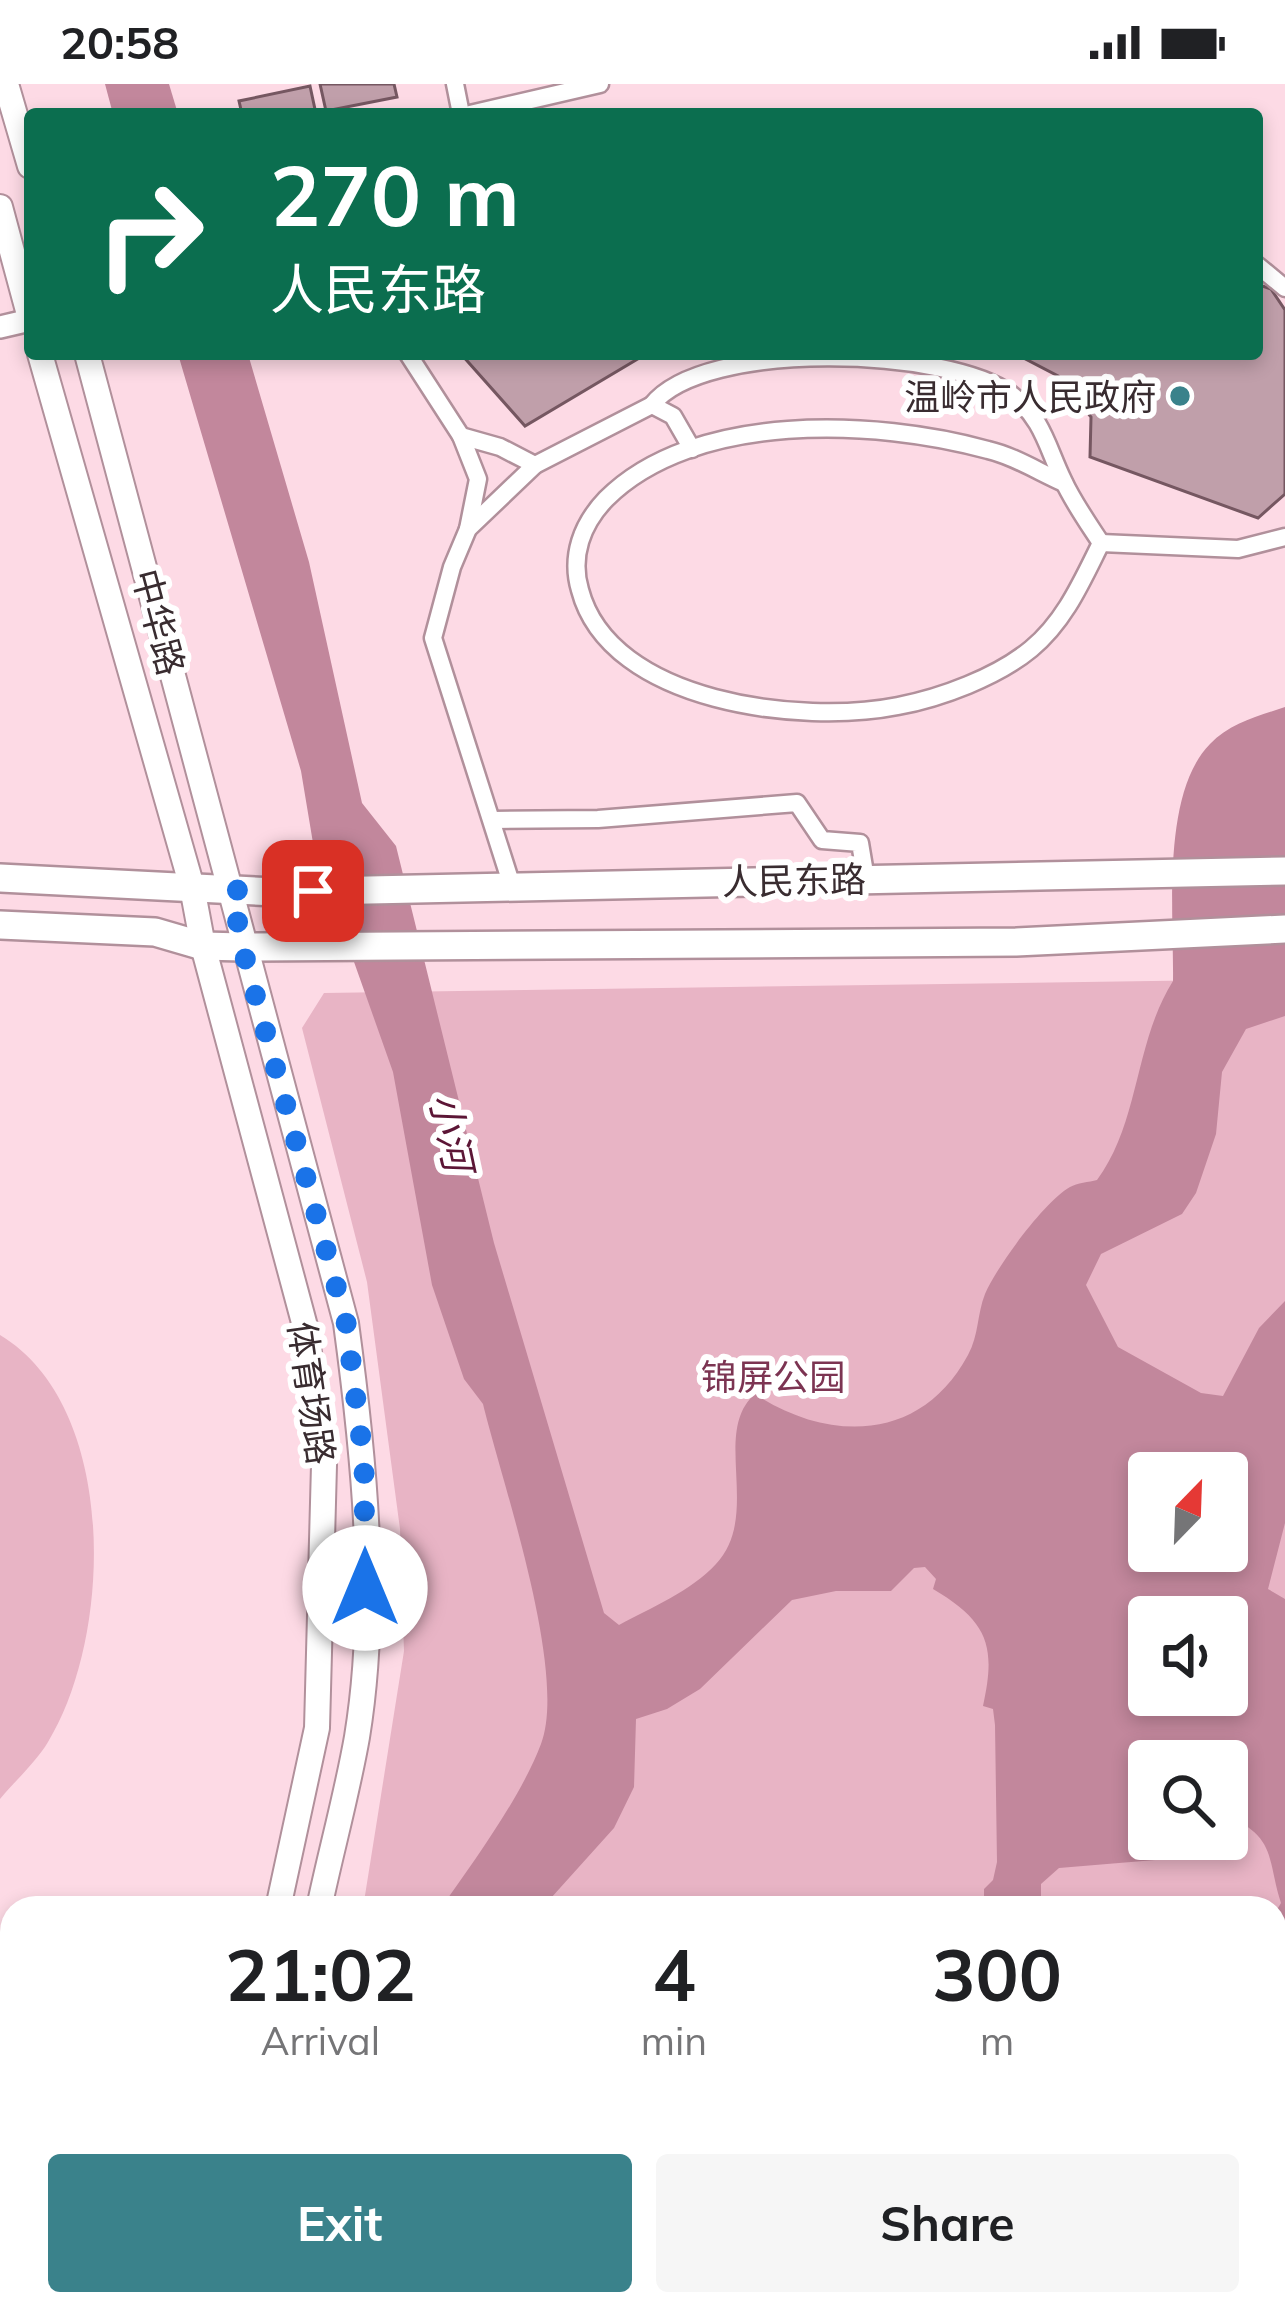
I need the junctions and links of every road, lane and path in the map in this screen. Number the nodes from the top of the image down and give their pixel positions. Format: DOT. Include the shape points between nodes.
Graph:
graph roads {
  1 [pos="6,84"];
  2 [pos="600,84"];
  3 [pos="493,108"];
  4 [pos="24,146"];
  5 [pos="0,207"];
  6 [pos="24,297"];
  7 [pos="42,360"];
  8 [pos="89,360"];
  9 [pos="413,360"];
  10 [pos="754,360"];
  11 [pos="867,360"];
  12 [pos="652,405"];
  13 [pos="461,436"];
  14 [pos="692,449"];
  15 [pos="535,466"];
  16 [pos="1064,482"];
  17 [pos="468,530"];
  18 [pos="1285,537"];
  19 [pos="1101,543"];
  20 [pos="493,820"];
  21 [pos="1285,871"];
  22 [pos="0,878"];
  23 [pos="866,879"];
  24 [pos="512,886"];
  25 [pos="192,887"];
  26 [pos="232,890"];
  27 [pos="0,925"];
  28 [pos="1285,929"];
  29 [pos="203,946"];
  30 [pos="242,947"];
  31 [pos="281,1896"];
  32 [pos="322,1896"];
  1 -- 4 [label="main road"];
  2 -- 3 [label="street"];
  5 -- 6 [label="main road"];
  7 -- 25 [label="main road, 中华路"];
  8 -- 26 [label="main road, 中华路"];
  9 -- 13 [label="street"];
  10 -- 12 [label="street" via="665,388"];
  11 -- 16 [label="street" via="1009,392 1041,422"];
  12 -- 14 [label="street" via="673,416"];
  12 -- 15 [label="street"];
  13 -- 15 [label="street"];
  13 -- 17 [label="street" via="478,479"];
  14 -- 16 [label="street" via="770,431 862,428 990,450"];
  14 -- 19 [label="street" via="633,473 590,516 577,546 579,589 620,651 660,677 738,706 898,706 992,674 1032,648 1070,606"];
  15 -- 17 [label="street"];
  16 -- 19 [label="street"];
  17 -- 20 [label="street" via="434,638"];
  18 -- 19 [label="street" via="1238,549"];
  20 -- 23 [label="street" via="797,802 822,840 860,843"];
  20 -- 24 [label="street"];
  21 -- 23 [label="main road, 人民东路"];
  22 -- 25 [label="main road"];
  23 -- 24 [label="main road, 人民东路"];
  24 -- 26 [label="main road, 人民东路"];
  25 -- 26 [label="main road"];
  25 -- 29 [label="main road, 体育场路"];
  26 -- 30 [label="main road, 体育场路"];
  27 -- 29 [label="main road" via="155,932"];
  28 -- 30 [label="main road, 人民东路" via="1016,942"];
  29 -- 30 [label="main road"];
  29 -- 31 [label="main road, 体育场路" via="306,1330 324,1465 317,1728"];
  30 -- 32 [label="main road, 体育场路" via="346,1322 364,1462 357,1734"];
}
